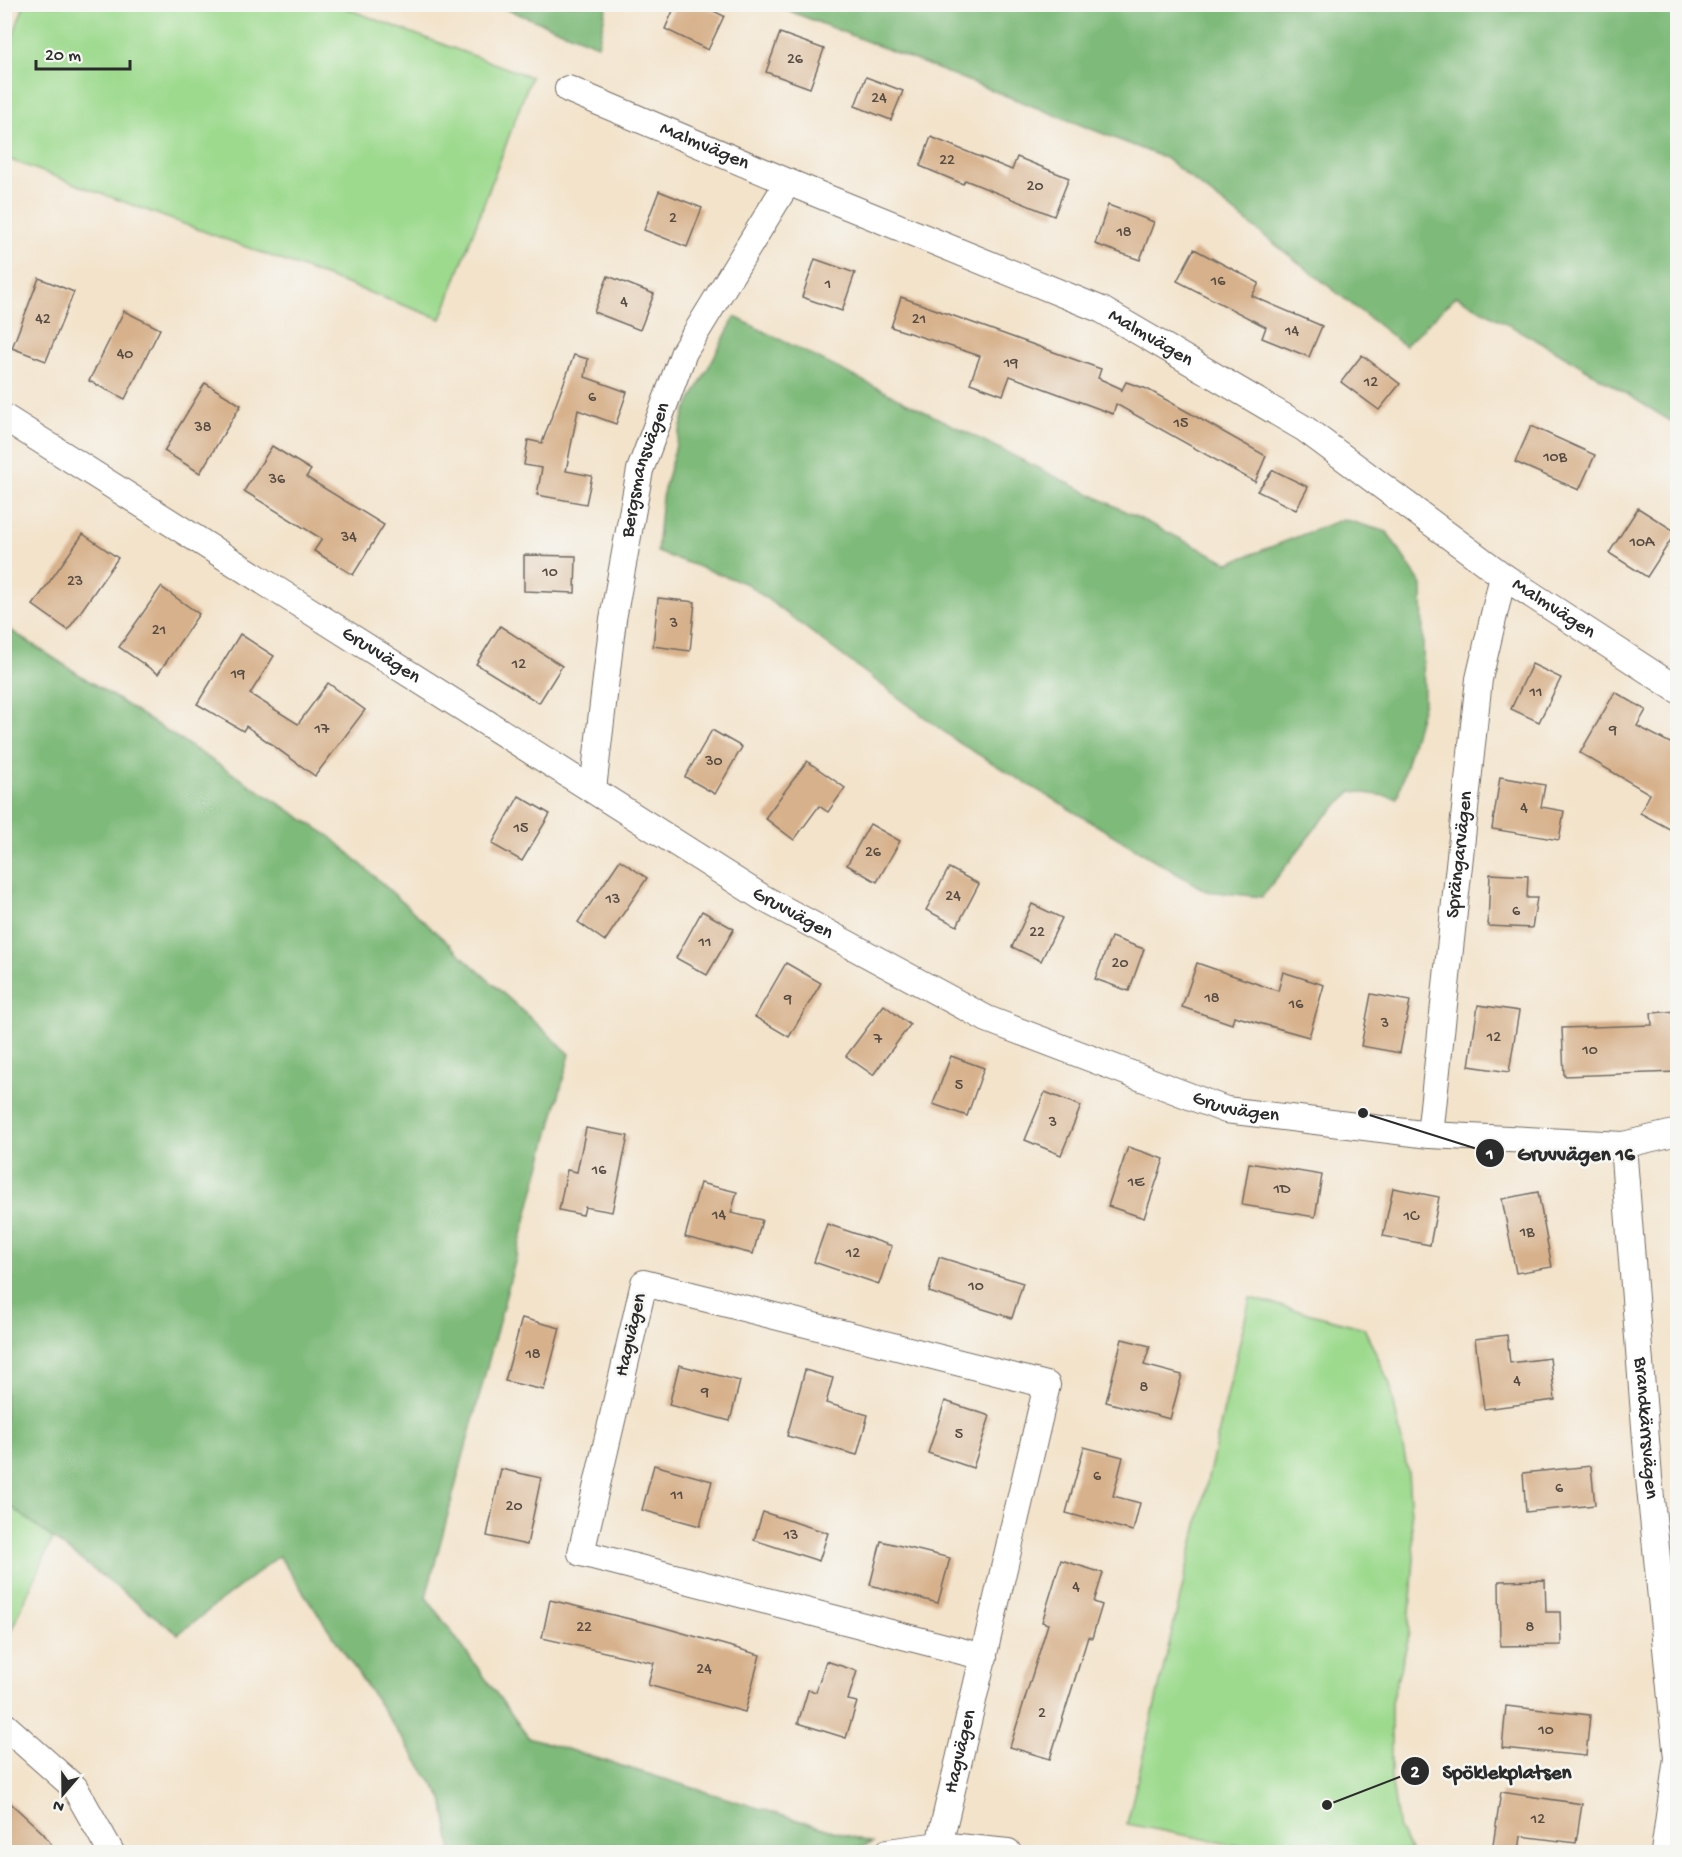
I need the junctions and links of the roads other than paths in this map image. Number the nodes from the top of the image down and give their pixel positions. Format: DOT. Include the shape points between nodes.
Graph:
graph roads {
  1 [pos="568,89"];
  2 [pos="788,182"];
  3 [pos="4,417"];
  4 [pos="1503,576"];
  5 [pos="1677,690"];
  6 [pos="593,789"];
  7 [pos="1677,1132"];
  8 [pos="1430,1135"];
  9 [pos="1623,1145"];
  10 [pos="984,1657"];
  11 [pos="4,1725"];
  12 [pos="939,1845"];
  13 [pos="111,1852"];
  14 [pos="888,1852"];
  15 [pos="1008,1852"];
  16 [pos="1664,1852"];
  1 -- 2 [label="street, Malmvägen"];
  2 -- 4 [label="street, Malmvägen" via="1102,310 1305,429"];
  2 -- 6 [label="street, Bergsmansvägen" via="684,352 640,470 613,619"];
  3 -- 6 [label="street, Gruvvägen"];
  4 -- 5 [label="street, Malmvägen"];
  4 -- 8 [label="street, Sprängarvägen" via="1479,679"];
  6 -- 8 [label="street, Gruvvägen" via="763,898 987,1019 1226,1110"];
  7 -- 9 [label="street, Gruvvägen"];
  8 -- 9 [label="street, Gruvvägen"];
  9 -- 16 [label="street, Brandkärrsvägen" via="1649,1478 1677,1758"];
  10 -- 10 [label="street, Hagvägen" via="1047,1385 644,1283 580,1553"];
  10 -- 12 [label="street, Hagvägen"];
  11 -- 13 [label="street" via="75,1788"];
  12 -- 14 [label="street"];
  12 -- 15 [label="street"];
}
